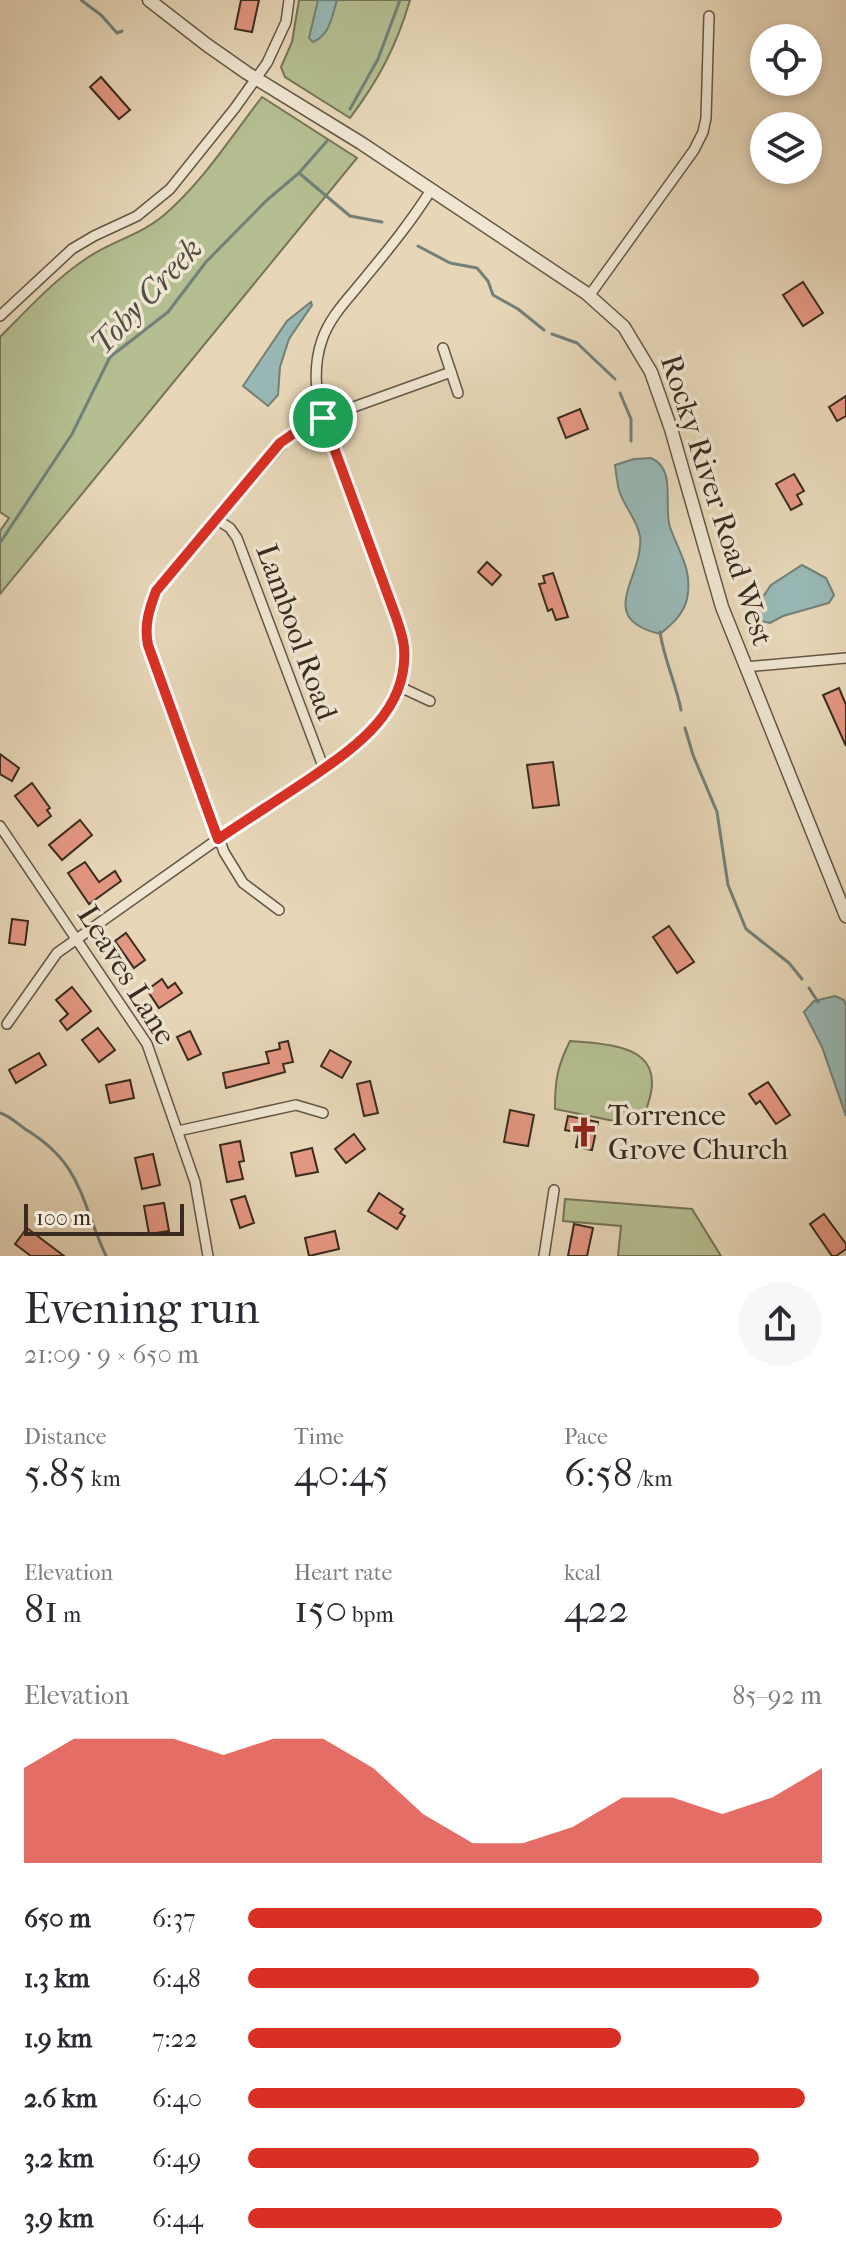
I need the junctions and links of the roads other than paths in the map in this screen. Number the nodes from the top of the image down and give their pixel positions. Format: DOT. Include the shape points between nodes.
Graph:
graph roads {
  1 [pos="149,0"];
  2 [pos="289,0"];
  3 [pos="709,16"];
  4 [pos="256,78"];
  5 [pos="431,190"];
  6 [pos="589,296"];
  7 [pos="0,316"];
  8 [pos="443,348"];
  9 [pos="451,372"];
  10 [pos="458,393"];
  11 [pos="323,418"];
  12 [pos="216,519"];
  13 [pos="846,658"];
  14 [pos="745,667"];
  15 [pos="398,686"];
  16 [pos="430,701"];
  17 [pos="324,769"];
  18 [pos="0,826"];
  19 [pos="218,839"];
  20 [pos="279,910"];
  21 [pos="846,916"];
  22 [pos="77,938"];
  23 [pos="7,1024"];
  24 [pos="323,1113"];
  25 [pos="178,1131"];
  26 [pos="554,1190"];
  27 [pos="208,1256"];
  28 [pos="544,1256"];
  1 -- 4 [label="street, Rocky River Road West"];
  2 -- 4 [label="street" via="279,39"];
  3 -- 6 [label="street" via="703,132"];
  4 -- 5 [label="street, Rocky River Road West"];
  4 -- 7 [label="street" via="154,204 72,249"];
  5 -- 6 [label="street, Rocky River Road West"];
  5 -- 11 [label="street" via="323,338 315,383"];
  6 -- 14 [label="street, Rocky River Road West" via="624,327 651,372"];
  8 -- 9 [label="street"];
  9 -- 10 [label="street"];
  9 -- 11 [label="street"];
  11 -- 12 [label="street" via="280,443"];
  11 -- 15 [label="street" via="396,617 404,646"];
  12 -- 17 [label="street, Lambool Road" via="237,538"];
  12 -- 19 [label="street" via="156,591 145,630"];
  13 -- 14 [label="street"];
  14 -- 21 [label="street, Rocky River Road West"];
  15 -- 16 [label="street"];
  15 -- 17 [label="street" via="377,726"];
  17 -- 19 [label="street"];
  18 -- 22 [label="street, Leaves Lane"];
  19 -- 20 [label="street" via="243,883"];
  19 -- 22 [label="street"];
  22 -- 23 [label="street" via="47,965"];
  22 -- 25 [label="street, Leaves Lane" via="147,1044"];
  24 -- 25 [label="street" via="296,1105"];
  25 -- 27 [label="street, Leaves Lane" via="197,1190"];
  26 -- 28 [label="street"];
}
